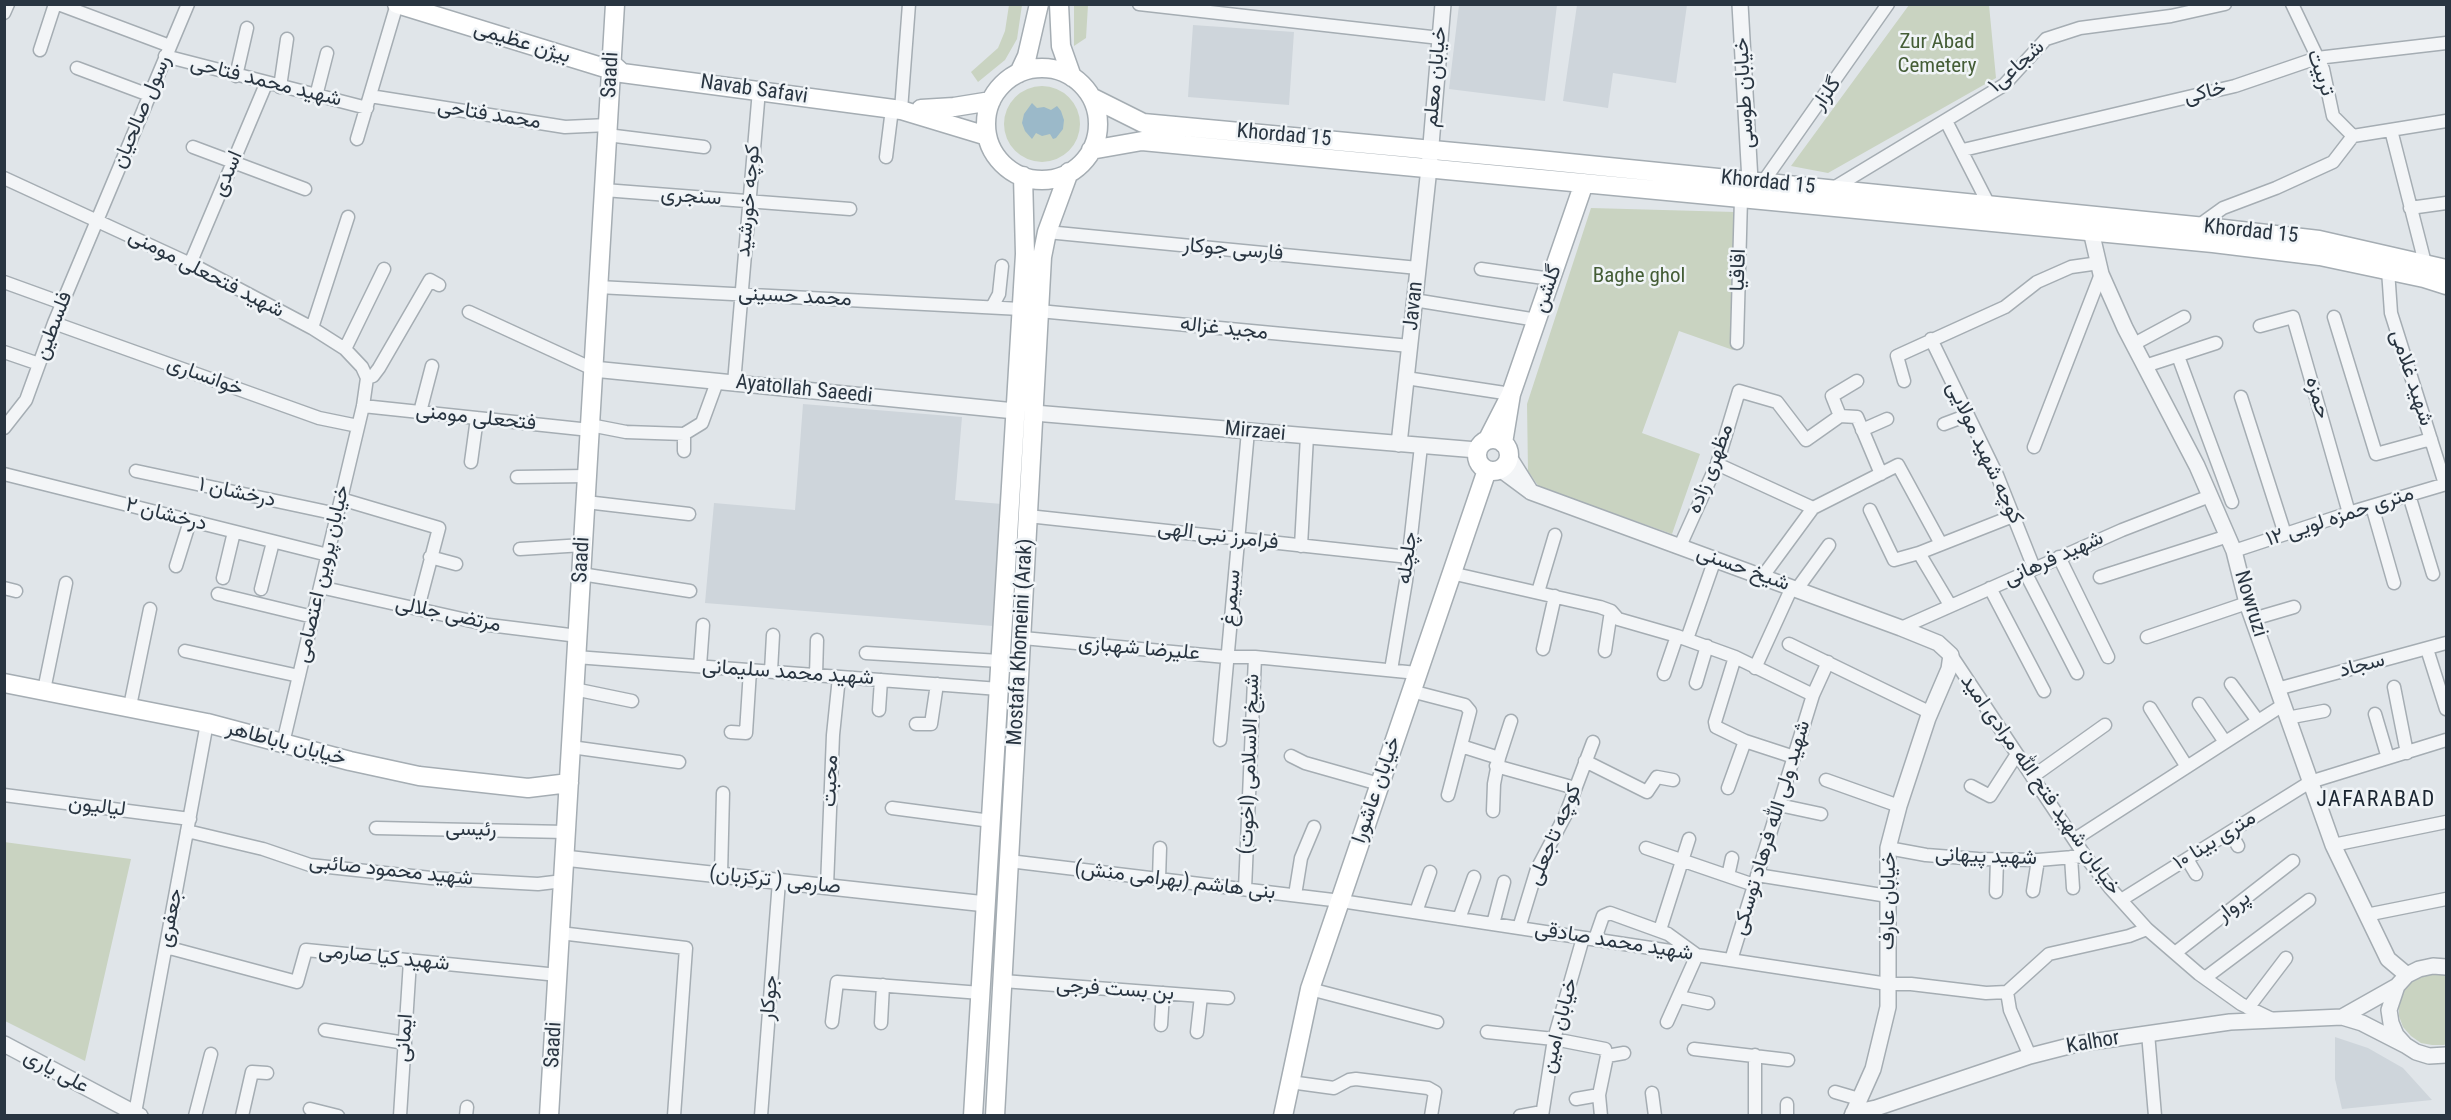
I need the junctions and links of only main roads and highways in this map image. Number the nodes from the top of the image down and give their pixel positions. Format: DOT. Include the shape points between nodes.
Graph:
graph roads {
  1 [pos="397,4"];
  2 [pos="615,4"];
  3 [pos="1039,4"];
  4 [pos="1059,4"];
  5 [pos="612,63"];
  6 [pos="1019,73"];
  7 [pos="1072,77"];
  8 [pos="1091,97"];
  9 [pos="991,101"];
  10 [pos="896,110"];
  11 [pos="987,136"];
  12 [pos="1091,150"];
  13 [pos="1069,172"];
  14 [pos="1023,176"];
  15 [pos="1584,183"];
  16 [pos="2027,217"];
  17 [pos="2446,269"];
  18 [pos="2446,285"];
  19 [pos="1030,310"];
  20 [pos="1024,412"];
  21 [pos="1494,455"];
  22 [pos="4,683"];
  23 [pos="569,783"];
  24 [pos="549,1116"];
  25 [pos="973,1116"];
  26 [pos="995,1116"];
  27 [pos="1283,1116"];
  1 -- 5 [label="main road, بیژن عظیمی" via="605,68"];
  2 -- 5 [label="main road, Saadi"];
  3 -- 6 [label="main road"];
  4 -- 7 [label="main road" via="1061,46"];
  5 -- 10 [label="main road, Navab Safavi" via="622,73"];
  5 -- 23 [label="main road, Saadi"];
  6 -- 7 [label="main road" via="1040,68"];
  6 -- 9 [label="main road" via="1002,84"];
  7 -- 8 [label="main road"];
  8 -- 12 [label="main road" via="1097,133"];
  8 -- 16 [label="main road, Khordad 15" via="1143,123 1989,205"];
  9 -- 10 [label="main road" via="954,108"];
  9 -- 11 [label="main road" via="986,118"];
  10 -- 11 [label="main road"];
  11 -- 14 [label="main road" via="1000,161"];
  12 -- 13 [label="main road"];
  12 -- 15 [label="main road, Khordad 15" via="1142,141"];
  13 -- 14 [label="main road" via="1047,179"];
  13 -- 19 [label="main road, Mostafa Khomeini (Arak)" via="1047,232"];
  14 -- 19 [label="main road, Mostafa Khomeini (Arak)"];
  15 -- 16 [label="main road, Khordad 15"];
  15 -- 21 [label="main road, گلشن" via="1511,394"];
  16 -- 17 [label="main road, Khordad 15" via="2198,226 2319,240"];
  16 -- 18 [label="main road, Khordad 15" via="2091,231 2278,250"];
  19 -- 20 [label="main road, Mostafa Khomeini (Arak)"];
  20 -- 25 [label="main road, Mostafa Khomeini (Arak)" via="1000,661"];
  20 -- 26 [label="main road, Mostafa Khomeini (Arak)" via="1028,516 1023,638"];
  21 -- 27 [label="main road, خیابان عاشورا" via="1310,989"];
  22 -- 23 [label="main road, خیابان باباطاهر" via="130,706 350,761 458,781 528,788"];
  23 -- 24 [label="main road, Saadi"];
}
